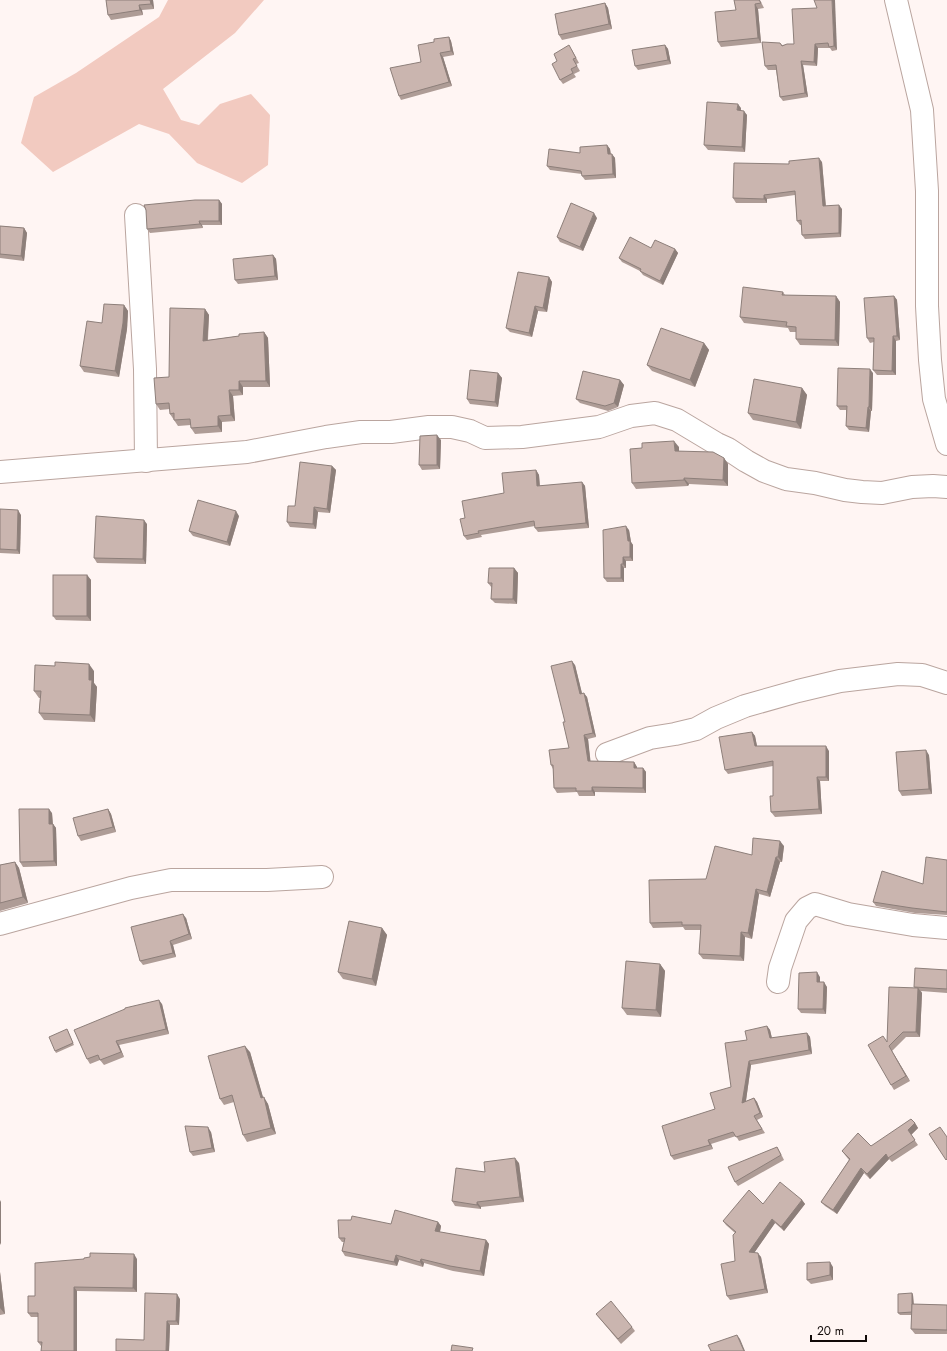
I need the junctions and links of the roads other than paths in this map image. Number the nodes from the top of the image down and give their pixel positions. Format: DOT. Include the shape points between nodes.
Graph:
graph roads {
  1 [pos="896,0"];
  2 [pos="136,215"];
  3 [pos="947,444"];
  4 [pos="146,461"];
  5 [pos="0,472"];
  6 [pos="947,487"];
  7 [pos="947,684"];
  8 [pos="607,754"];
  9 [pos="322,877"];
  10 [pos="0,924"];
  11 [pos="947,928"];
  12 [pos="778,982"];
  1 -- 3 [label="street" via="922,110 927,191 927,306 930,360 934,399"];
  2 -- 4 [label="street" via="145,369"];
  4 -- 5 [label="street"];
  4 -- 6 [label="street" via="247,452 361,432 391,432 429,427 452,427 485,438 522,437 599,427 631,416 655,413 677,420 764,471 786,480 882,493 912,487"];
  7 -- 8 [label="street" via="922,675 898,674 840,681 745,706 696,728 643,740"];
  9 -- 10 [label="street" via="171,880 131,888"];
  11 -- 12 [label="street" via="848,914 815,904 807,908 796,921 780,968"];
}
